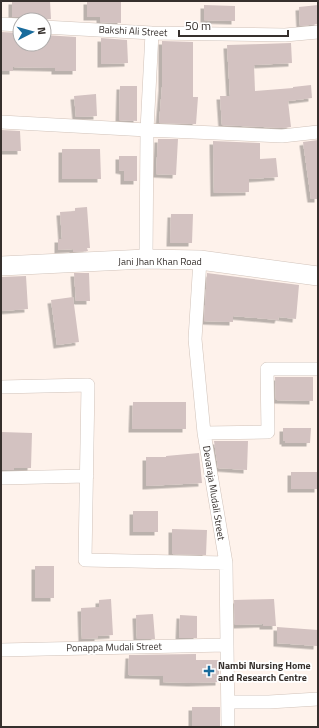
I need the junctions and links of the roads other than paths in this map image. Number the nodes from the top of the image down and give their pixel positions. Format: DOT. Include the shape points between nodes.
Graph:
graph roads {
  1 [pos="1,24"];
  2 [pos="12,25"];
  3 [pos="52,27"];
  4 [pos="318,32"];
  5 [pos="152,33"];
  6 [pos="1,122"];
  7 [pos="147,130"];
  8 [pos="318,132"];
  9 [pos="146,259"];
  10 [pos="200,260"];
  11 [pos="1,266"];
  12 [pos="318,276"];
  13 [pos="318,369"];
  14 [pos="1,387"];
  15 [pos="204,433"];
  16 [pos="87,476"];
  17 [pos="1,478"];
  18 [pos="226,563"];
  19 [pos="226,645"];
  20 [pos="1,650"];
  21 [pos="318,699"];
  22 [pos="228,702"];
  23 [pos="228,727"];
  1 -- 2 [label="street"];
  3 -- 5 [label="street, Bakshi Ali Street"];
  4 -- 5 [label="street, Bakshi Ali Street" via="285,35"];
  5 -- 7 [label="street"];
  6 -- 7 [label="street"];
  7 -- 8 [label="street" via="282,136"];
  7 -- 9 [label="street"];
  9 -- 10 [label="street, Jani Jhan Khan Road"];
  9 -- 11 [label="street, Jani Jhan Khan Road"];
  10 -- 12 [label="street, Jani Jhan Khan Road"];
  10 -- 15 [label="street, Devaraja Mudali Street" via="195,339"];
  13 -- 15 [label="street" via="267,369 268,432"];
  14 -- 16 [label="street" via="88,385"];
  15 -- 18 [label="street, Devaraja Mudali Street"];
  16 -- 17 [label="street"];
  16 -- 18 [label="street" via="85,560"];
  18 -- 19 [label="street, Devaraja Mudali Street"];
  19 -- 20 [label="street, Ponappa Mudali Street"];
  19 -- 22 [label="street, Devaraja Mudali Street"];
  21 -- 22 [label="street"];
  22 -- 23 [label="street, Devaraja Mudali Street"];
}
